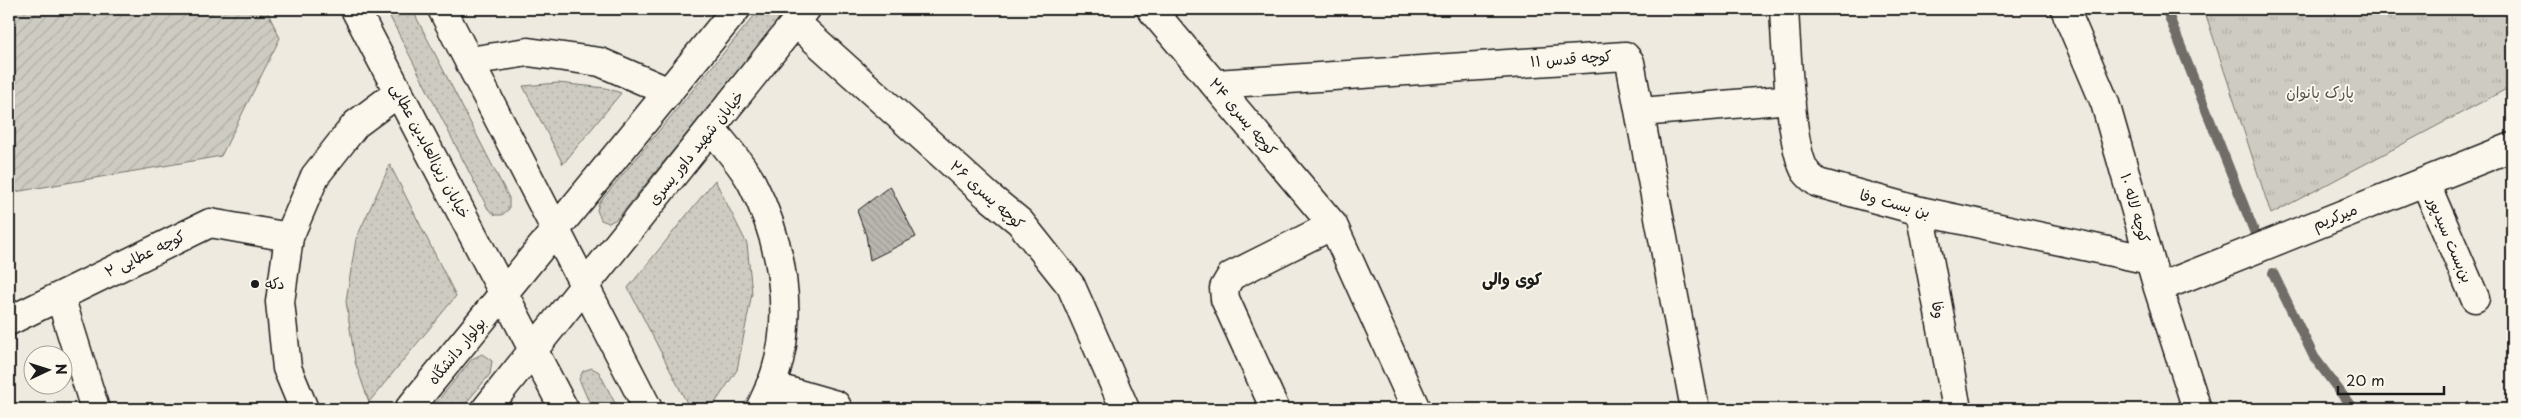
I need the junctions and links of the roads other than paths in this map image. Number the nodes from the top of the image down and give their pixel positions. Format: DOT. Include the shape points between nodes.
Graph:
graph roads {
  1 [pos="356,9"];
  2 [pos="442,9"];
  3 [pos="736,9"];
  4 [pos="1151,9"];
  5 [pos="1784,9"];
  6 [pos="2065,9"];
  7 [pos="800,16"];
  8 [pos="469,61"];
  9 [pos="1216,84"];
  10 [pos="399,92"];
  11 [pos="668,94"];
  12 [pos="1791,99"];
  13 [pos="1640,112"];
  14 [pos="712,128"];
  15 [pos="2512,147"];
  16 [pos="2425,182"];
  17 [pos="1920,211"];
  18 [pos="1333,226"];
  19 [pos="556,230"];
  20 [pos="289,237"];
  21 [pos="2150,260"];
  22 [pos="584,286"];
  23 [pos="2158,288"];
  24 [pos="504,293"];
  25 [pos="60,296"];
  26 [pos="2475,298"];
  27 [pos="9,321"];
  28 [pos="534,350"];
  29 [pos="765,398"];
  30 [pos="95,409"];
  31 [pos="304,409"];
  32 [pos="410,409"];
  33 [pos="486,409"];
  34 [pos="564,409"];
  35 [pos="648,409"];
  36 [pos="838,409"];
  37 [pos="1125,409"];
  38 [pos="1275,409"];
  39 [pos="1416,409"];
  40 [pos="1695,409"];
  41 [pos="1957,409"];
  42 [pos="2197,409"];
  1 -- 10 [label="street, خیابان زین‌العابدین عطایی"];
  2 -- 8 [label="street"];
  3 -- 11 [label="street"];
  4 -- 9 [label="street, کوچه یسری ۲۴"];
  5 -- 12 [label="street, بن بست وفا"];
  6 -- 21 [label="street, کوچه لاله ۱۰" via="2105,103"];
  7 -- 14 [label="street, خیابان شهید داور یسری"];
  7 -- 37 [label="street, کوچه یسری ۲۶" via="987,195 1020,222 1071,286"];
  8 -- 11 [label="street" via="528,52 600,62"];
  8 -- 19 [label="street"];
  9 -- 13 [label="street, کوچه قدس ۱۱" via="1625,56 1630,62"];
  9 -- 18 [label="street, کوچه یسری ۲۴"];
  10 -- 20 [label="street" via="356,124 315,176"];
  10 -- 24 [label="street, خیابان زین‌العابدین عطایی"];
  11 -- 19 [label="street"];
  12 -- 13 [label="street"];
  12 -- 17 [label="street, بن بست وفا" via="1799,157 1806,172 1818,183"];
  13 -- 40 [label="street, کوچه قدس ۱۱"];
  14 -- 22 [label="street, خیابان شهید داور یسری"];
  14 -- 29 [label="street" via="752,182 776,243 784,309 783,335 775,374"];
  15 -- 16 [label="street, میرکریم"];
  16 -- 23 [label="street, میرکریم"];
  16 -- 26 [label="street, بن‌بست سیدپور"];
  17 -- 21 [label="street, بن بست وفا"];
  17 -- 41 [label="street, وفا"];
  18 -- 38 [label="street" via="1231,276 1224,288 1225,299"];
  18 -- 39 [label="street, کوچه یسری ۲۴"];
  19 -- 22 [label="street"];
  19 -- 24 [label="street, بولوار دانشگاه"];
  20 -- 25 [label="street, کوچه عطایی ۲" via="210,223"];
  20 -- 31 [label="street" via="280,302 287,368"];
  21 -- 23 [label="street, کوچه لاله ۱۰"];
  22 -- 28 [label="street, خیابان شهید داور یسری"];
  22 -- 35 [label="street"];
  23 -- 42 [label="street, کوچه لاله ۱۰"];
  24 -- 28 [label="street, خیابان زین‌العابدین عطایی"];
  24 -- 32 [label="street, بولوار دانشگاه"];
  25 -- 27 [label="street, کوچه عطایی ۲"];
  25 -- 30 [label="street"];
  28 -- 33 [label="street"];
  28 -- 34 [label="street, خیابان زین‌العابدین عطایی"];
  29 -- 36 [label="street" via="836,405"];
}
